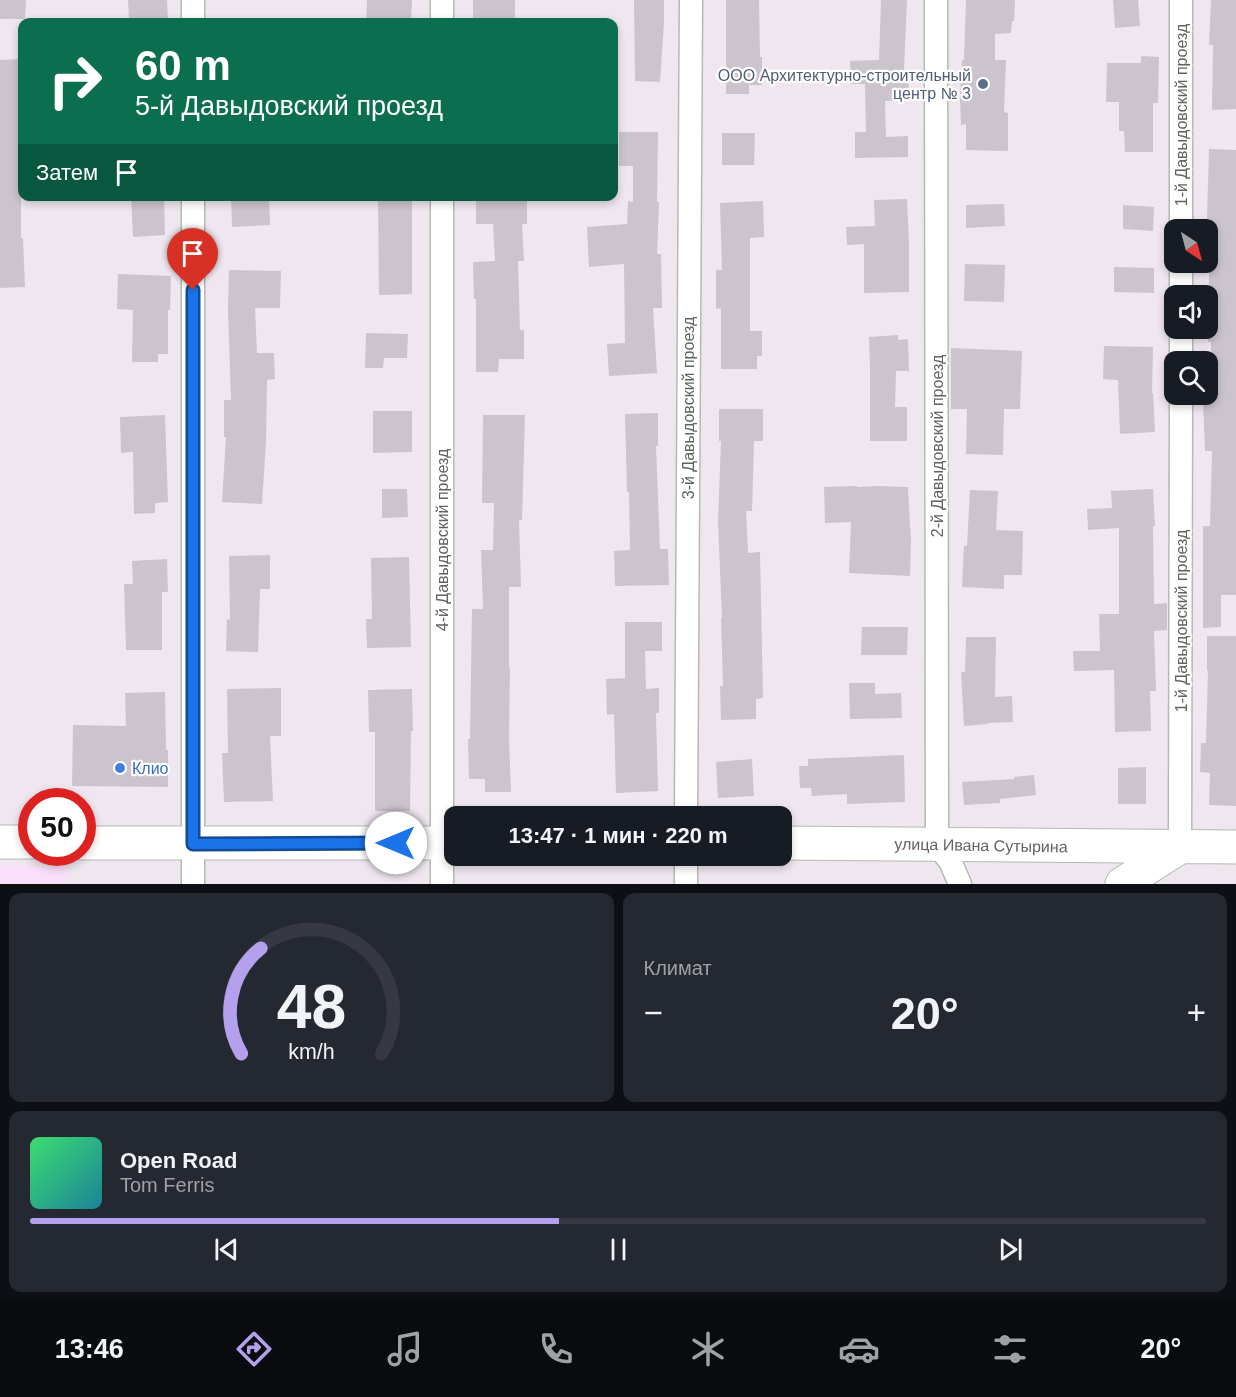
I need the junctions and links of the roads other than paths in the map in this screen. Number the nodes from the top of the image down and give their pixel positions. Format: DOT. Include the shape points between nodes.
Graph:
graph roads {
  1 [pos="194,0"];
  2 [pos="442,0"];
  3 [pos="691,0"];
  4 [pos="936,0"];
  5 [pos="1181,0"];
  6 [pos="194,18"];
  7 [pos="442,18"];
  8 [pos="193,201"];
  9 [pos="442,201"];
  10 [pos="1181,219"];
  11 [pos="1181,405"];
  12 [pos="448,806"];
  13 [pos="686,806"];
  14 [pos="0,842"];
  15 [pos="18,842"];
  16 [pos="96,843"];
  17 [pos="444,843"];
  18 [pos="792,843"];
  19 [pos="193,844"];
  20 [pos="937,845"];
  21 [pos="1180,847"];
  22 [pos="1236,847"];
  23 [pos="445,866"];
  24 [pos="686,866"];
  25 [pos="193,884"];
  26 [pos="442,884"];
  27 [pos="686,884"];
  28 [pos="960,884"];
  29 [pos="1122,884"];
  1 -- 6 [label="street"];
  2 -- 7 [label="street"];
  3 -- 13 [label="street, 3-й Давыдовский проезд"];
  4 -- 20 [label="street, 2-й Давыдовский проезд"];
  5 -- 10 [label="street, 1-й Давыдовский проезд"];
  8 -- 19 [label="street"];
  9 -- 12 [label="street, 4-й Давыдовский проезд"];
  11 -- 21 [label="street, 1-й Давыдовский проезд"];
  14 -- 15 [label="main road"];
  16 -- 19 [label="main road"];
  17 -- 19 [label="main road"];
  18 -- 20 [label="main road, улица Ивана Сутырина"];
  19 -- 25 [label="street"];
  20 -- 21 [label="main road, улица Ивана Сутырина"];
  20 -- 28 [label="street" via="950,861"];
  21 -- 22 [label="main road, улица Ивана Сутырина"];
  21 -- 29 [label="main road"];
  23 -- 26 [label="street, 4-й Давыдовский проезд"];
  24 -- 27 [label="street"];
}
